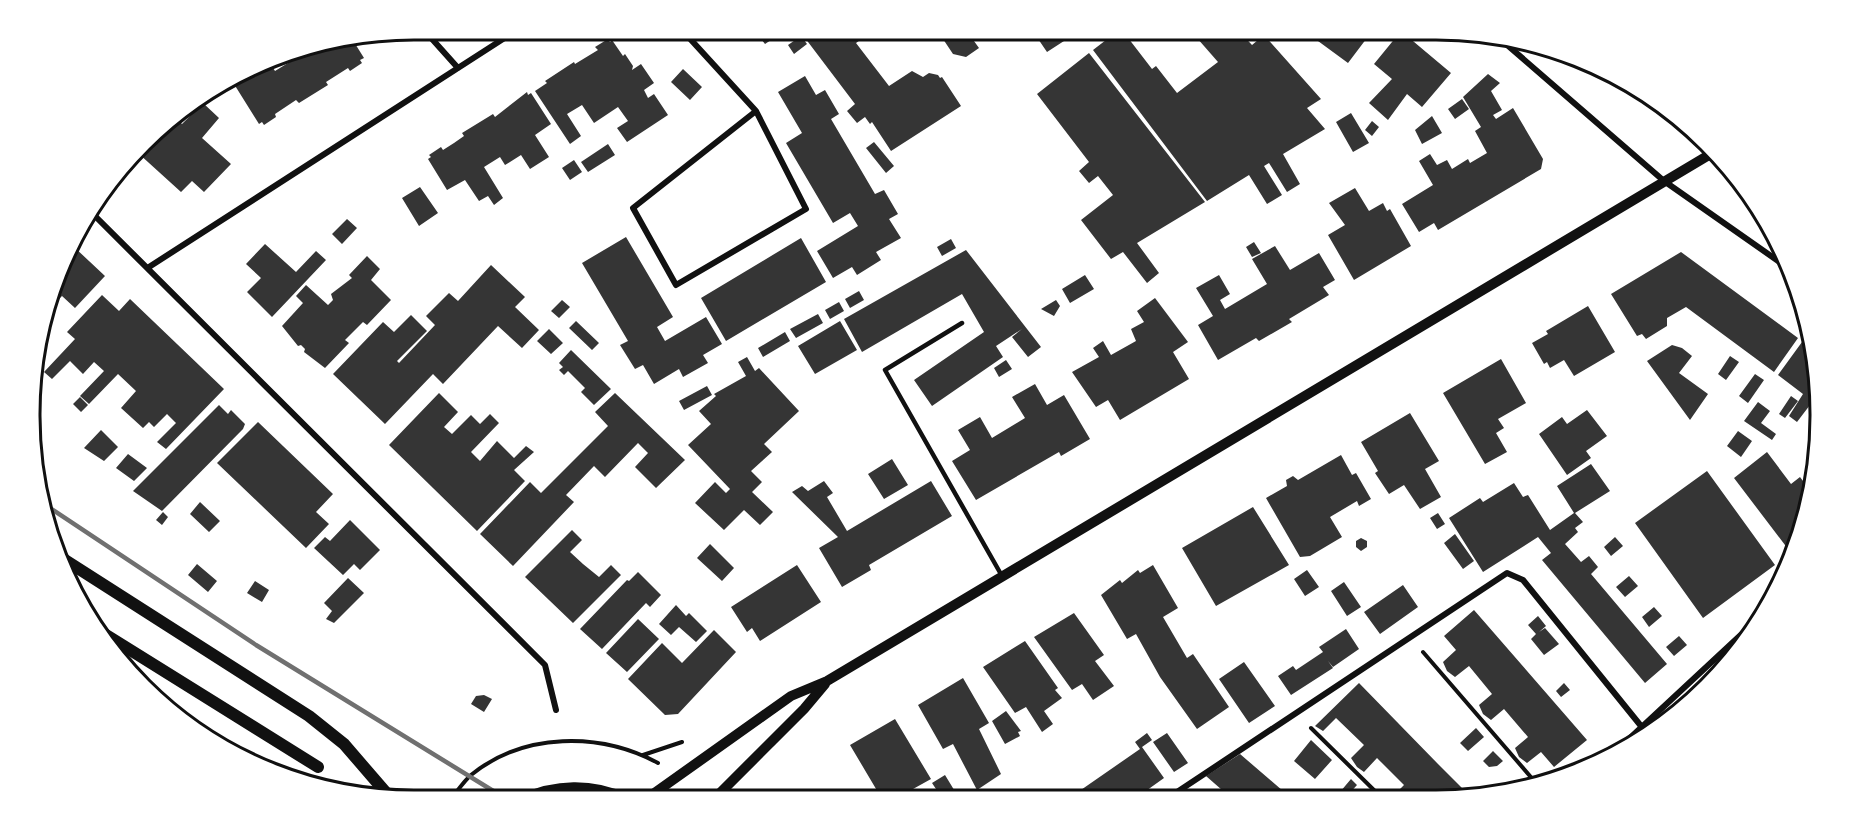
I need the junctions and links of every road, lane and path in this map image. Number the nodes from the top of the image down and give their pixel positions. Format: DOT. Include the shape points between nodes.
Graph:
graph roads {
  1 [pos="433,40"];
  2 [pos="502,40"];
  3 [pos="691,40"];
  4 [pos="1511,49"];
  5 [pos="459,68"];
  6 [pos="756,111"];
  7 [pos="1706,156"];
  8 [pos="1664,181"];
  9 [pos="97,218"];
  10 [pos="1775,259"];
  11 [pos="149,267"];
  12 [pos="962,323"];
  13 [pos="72,564"];
  14 [pos="1002,576"];
  15 [pos="1410,637"];
  16 [pos="117,642"];
  17 [pos="1733,642"];
  18 [pos="827,681"];
  19 [pos="556,710"];
  20 [pos="1296,713"];
  21 [pos="1641,726"];
  22 [pos="1638,729"];
  23 [pos="318,767"];
  24 [pos="678,777"];
  25 [pos="1531,777"];
  26 [pos="382,788"];
  27 [pos="458,790"];
  28 [pos="553,790"];
  29 [pos="595,790"];
  30 [pos="659,790"];
  31 [pos="723,790"];
  32 [pos="1180,790"];
  33 [pos="1374,790"];
  1 -- 5 [label="street"];
  2 -- 5 [label="street"];
  3 -- 6 [label="street"];
  4 -- 8 [label="street"];
  5 -- 11 [label="street"];
  6 -- 6 [label="street" via="633,208 676,285 806,209"];
  7 -- 8 [label="street"];
  8 -- 10 [label="street"];
  8 -- 14 [label="street"];
  9 -- 11 [label="street"];
  11 -- 19 [label="street" via="545,666"];
  12 -- 14 [label="lane" via="885,370"];
  13 -- 26 [label="main road" via="309,716 344,744"];
  14 -- 18 [label="street"];
  15 -- 20 [label="street"];
  15 -- 21 [label="street" via="1507,573 1523,580"];
  15 -- 25 [label="path"];
  16 -- 23 [label="main road"];
  17 -- 21 [label="street"];
  18 -- 24 [label="street" via="791,696"];
  18 -- 31 [label="street"];
  20 -- 32 [label="street"];
  20 -- 33 [label="path"];
  21 -- 22 [label="street"];
  24 -- 27 [label="path" via="643,755 617,746 561,741 528,746 498,758 470,776"];
  24 -- 30 [label="street"];
  28 -- 29 [label="main road"];
}
